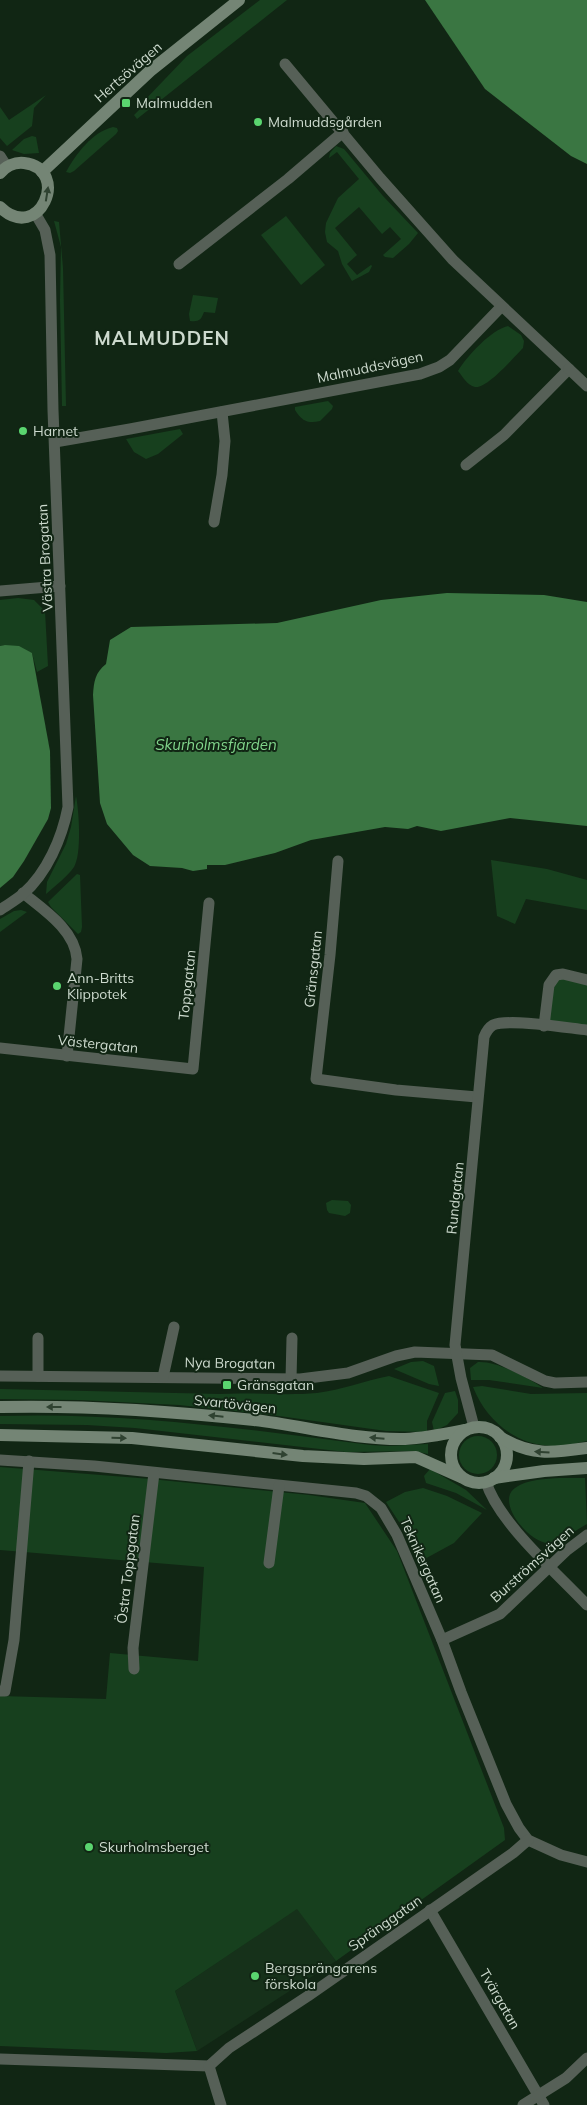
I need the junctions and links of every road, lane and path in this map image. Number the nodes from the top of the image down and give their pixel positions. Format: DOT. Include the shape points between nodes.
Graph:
graph roads {
  1 [pos="239,0"];
  2 [pos="285,64"];
  3 [pos="343,132"];
  4 [pos="2,165"];
  5 [pos="42,172"];
  6 [pos="0,207"];
  7 [pos="35,213"];
  8 [pos="18,217"];
  9 [pos="0,222"];
  10 [pos="179,264"];
  11 [pos="501,306"];
  12 [pos="569,369"];
  13 [pos="587,386"];
  14 [pos="222,412"];
  15 [pos="55,442"];
  16 [pos="466,465"];
  17 [pos="214,522"];
  18 [pos="60,586"];
  19 [pos="0,591"];
  20 [pos="338,861"];
  21 [pos="24,893"];
  22 [pos="209,903"];
  23 [pos="0,910"];
  24 [pos="587,980"];
  25 [pos="544,1026"];
  26 [pos="587,1030"];
  27 [pos="0,1048"];
  28 [pos="67,1056"];
  29 [pos="194,1069"];
  30 [pos="477,1097"];
  31 [pos="174,1327"];
  32 [pos="38,1338"];
  33 [pos="292,1338"];
  34 [pos="456,1355"];
  35 [pos="0,1376"];
  36 [pos="38,1376"];
  37 [pos="163,1377"];
  38 [pos="291,1379"];
  39 [pos="587,1382"];
  40 [pos="0,1407"];
  41 [pos="470,1428"];
  42 [pos="0,1435"];
  43 [pos="500,1437"];
  44 [pos="587,1448"];
  45 [pos="0,1460"];
  46 [pos="29,1461"];
  47 [pos="587,1468"];
  48 [pos="154,1473"];
  49 [pos="461,1477"];
  50 [pos="490,1480"];
  51 [pos="279,1486"];
  52 [pos="587,1535"];
  53 [pos="269,1563"];
  54 [pos="550,1566"];
  55 [pos="587,1605"];
  56 [pos="442,1640"];
  57 [pos="134,1669"];
  58 [pos="0,1691"];
  59 [pos="528,1840"];
  60 [pos="587,1862"];
  61 [pos="430,1910"];
  62 [pos="587,2058"];
  63 [pos="0,2059"];
  64 [pos="209,2066"];
  65 [pos="542,2101"];
  66 [pos="221,2105"];
  67 [pos="523,2105"];
  1 -- 5 [label="main road, Hertsövägen" via="150,71"];
  2 -- 3 [label="street"];
  3 -- 10 [label="street"];
  3 -- 11 [label="street" via="454,260"];
  4 -- 5 [label="main road" via="21,162"];
  7 -- 5 [label="main road, one-way" via="45,204 48,191"];
  6 -- 8 [label="main road"];
  7 -- 8 [label="main road"];
  7 -- 15 [label="street, Västra Brogatan" via="45,230 50,256"];
  8 -- 9 [label="main road"];
  11 -- 12 [label="street"];
  11 -- 14 [label="street, Malmuddsvägen" via="454,356 439,367 420,374"];
  12 -- 13 [label="street"];
  12 -- 16 [label="street" via="504,435"];
  14 -- 15 [label="street, Malmuddsvägen"];
  14 -- 17 [label="street" via="226,441"];
  15 -- 18 [label="street, Västra Brogatan"];
  18 -- 19 [label="street"];
  18 -- 21 [label="street, Västra Brogatan" via="68,807 49,860"];
  20 -- 30 [label="street, Gränsgatan" via="316,1079"];
  21 -- 23 [label="street"];
  21 -- 28 [label="street" via="68,934 76,949"];
  22 -- 29 [label="street, Toppgatan"];
  24 -- 25 [label="street" via="556,975 549,985"];
  25 -- 26 [label="street, Rundgatan"];
  25 -- 30 [label="street, Rundgatan" via="509,1022 490,1027 484,1037"];
  27 -- 28 [label="street, Västergatan"];
  28 -- 29 [label="street, Västergatan"];
  30 -- 34 [label="street, Rundgatan"];
  31 -- 37 [label="street"];
  32 -- 36 [label="street"];
  33 -- 38 [label="street"];
  34 -- 38 [label="street, Nya Brogatan" via="415,1352 348,1374"];
  34 -- 39 [label="street, Nya Brogatan" via="492,1355 555,1383"];
  34 -- 41 [label="street, Rundgatan"];
  35 -- 36 [label="street, Nya Brogatan"];
  36 -- 37 [label="street, Nya Brogatan"];
  37 -- 38 [label="street, Nya Brogatan"];
  41 -- 40 [label="main road, Svartövägen, one-way" via="426,1438 404,1439 341,1434 198,1414"];
  41 -- 43 [label="main road" via="487,1428"];
  41 -- 49 [label="main road" via="456,1438 450,1453 452,1466"];
  42 -- 49 [label="main road, one-way" via="132,1438 303,1456 416,1457"];
  44 -- 43 [label="main road, one-way" via="532,1451"];
  43 -- 50 [label="main road" via="506,1448 506,1458 503,1469"];
  45 -- 46 [label="street, Teknikergatan"];
  46 -- 48 [label="street, Teknikergatan"];
  46 -- 58 [label="street" via="14,1640 4,1691"];
  47 -- 50 [label="main road"];
  48 -- 51 [label="street, Teknikergatan"];
  48 -- 57 [label="street, Östra Toppgatan"];
  49 -- 50 [label="main road" via="473,1482"];
  50 -- 54 [label="street" via="496,1507"];
  51 -- 53 [label="street"];
  51 -- 56 [label="street, Teknikergatan" via="356,1494 366,1496 376,1504 385,1513 396,1535"];
  52 -- 54 [label="street, Burströmsvägen"];
  54 -- 55 [label="street"];
  54 -- 56 [label="street, Burströmsvägen" via="500,1614"];
  56 -- 59 [label="street, Teknikergatan" via="512,1818"];
  59 -- 60 [label="street, Teknikergatan" via="561,1855"];
  59 -- 61 [label="street, Spränggatan"];
  61 -- 64 [label="street, Spränggatan" via="229,2048"];
  61 -- 65 [label="street, Tvärgatan"];
  62 -- 65 [label="street"];
  63 -- 64 [label="street"];
  64 -- 66 [label="street"];
  65 -- 67 [label="street"];
}
